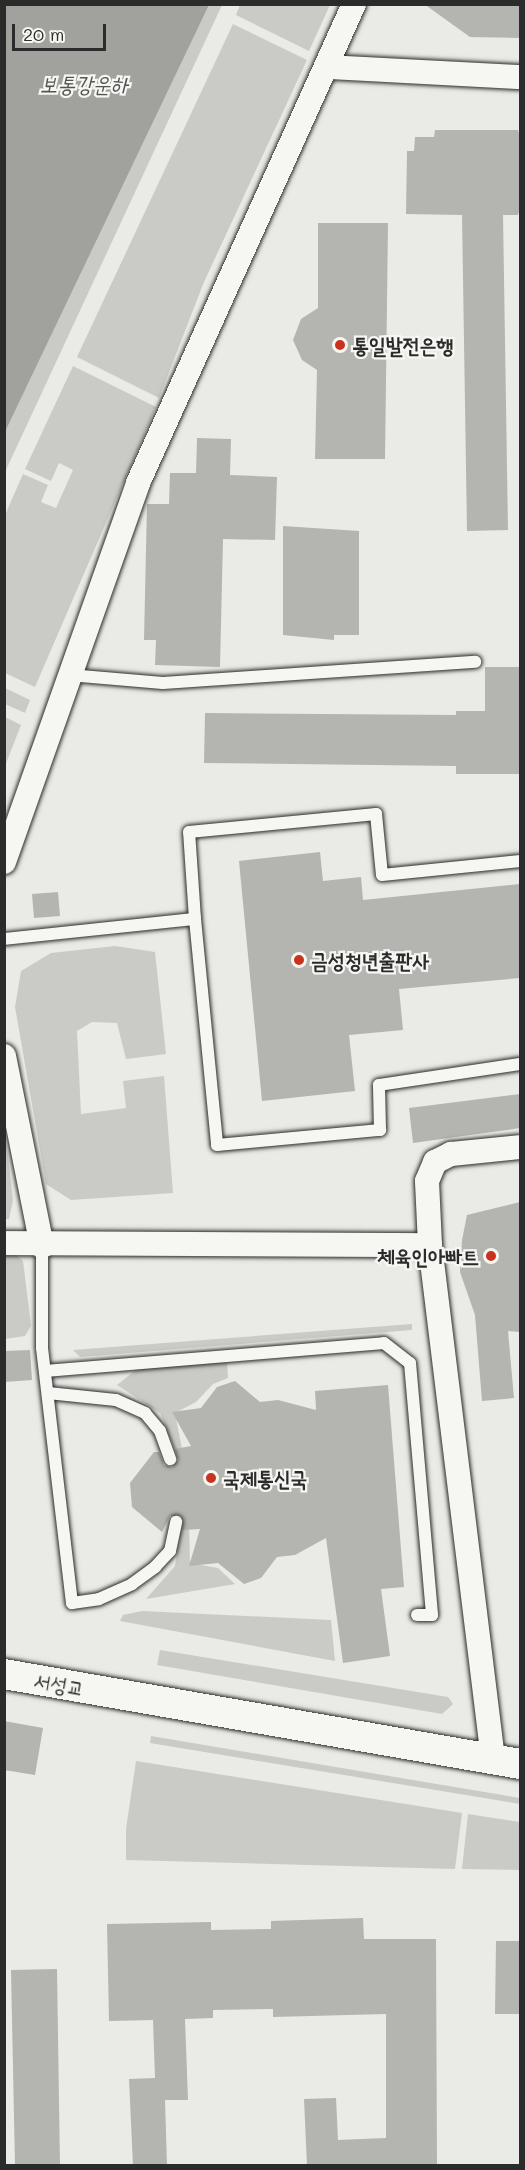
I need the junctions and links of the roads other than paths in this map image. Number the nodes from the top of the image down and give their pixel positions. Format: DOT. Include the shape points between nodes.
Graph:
graph roads {
  1 [pos="354,4"];
  2 [pos="328,67"];
  3 [pos="520,77"];
  4 [pos="475,662"];
  5 [pos="69,675"];
  6 [pos="520,861"];
  7 [pos="4,862"];
  8 [pos="195,919"];
  9 [pos="4,939"];
  10 [pos="4,1056"];
  11 [pos="520,1064"];
  12 [pos="520,1147"];
  13 [pos="4,1243"];
  14 [pos="430,1245"];
  15 [pos="42,1246"];
  16 [pos="45,1371"];
  17 [pos="48,1393"];
  18 [pos="170,1459"];
  19 [pos="176,1522"];
  20 [pos="417,1615"];
  21 [pos="4,1674"];
  22 [pos="507,1761"];
  1 -- 2 [label="street"];
  2 -- 3 [label="street"];
  2 -- 5 [label="street" via="138,483"];
  4 -- 5 [label="lane" via="163,683"];
  5 -- 7 [label="street"];
  6 -- 8 [label="lane" via="382,875 376,814 189,832"];
  8 -- 9 [label="lane"];
  8 -- 11 [label="lane" via="217,1145 380,1130 379,1085"];
  10 -- 15 [label="street"];
  12 -- 14 [label="street" via="451,1154 435,1162 427,1180"];
  13 -- 15 [label="street"];
  14 -- 15 [label="street"];
  14 -- 22 [label="street"];
  15 -- 16 [label="lane"];
  16 -- 17 [label="lane"];
  16 -- 20 [label="lane" via="384,1343 410,1363 432,1615"];
  17 -- 18 [label="lane" via="116,1400 145,1413 160,1431"];
  17 -- 19 [label="lane" via="72,1603 99,1599 132,1584 155,1567 170,1551"];
  21 -- 22 [label="street, 서성교"];
}
